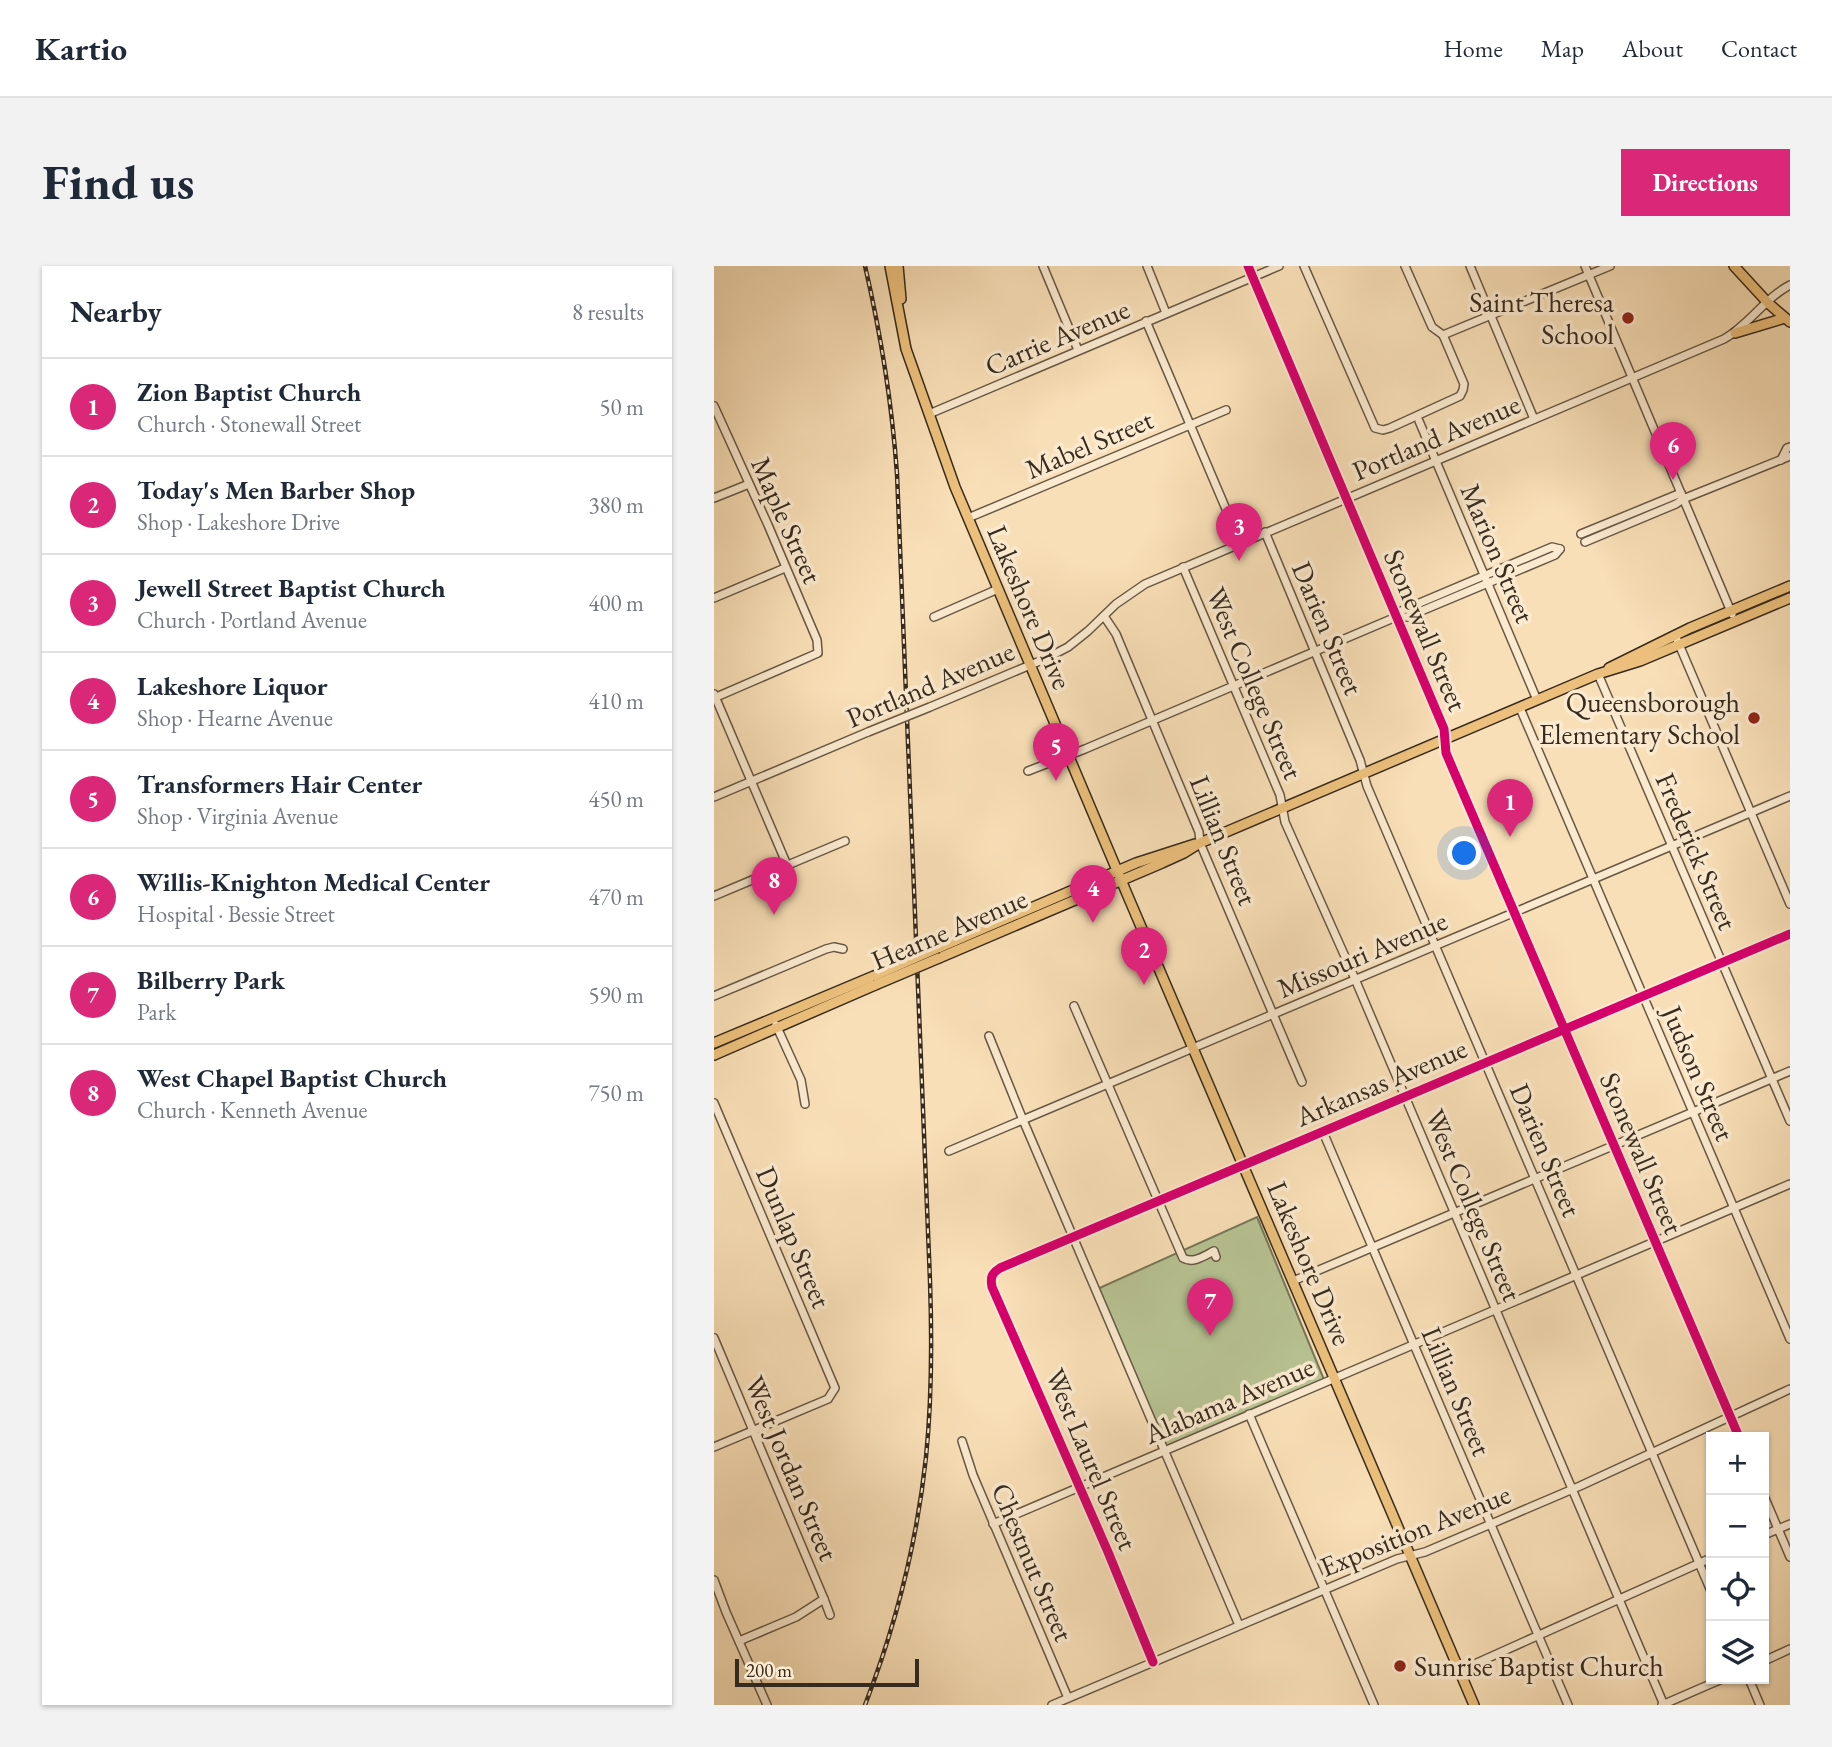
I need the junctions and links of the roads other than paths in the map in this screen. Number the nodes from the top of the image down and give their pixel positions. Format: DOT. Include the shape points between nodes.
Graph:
graph roads {
  1 [pos="890,266"];
  2 [pos="898,266"];
  3 [pos="1043,266"];
  4 [pos="1147,266"];
  5 [pos="1248,266"];
  6 [pos="1279,266"];
  7 [pos="1304,266"];
  8 [pos="1405,266"];
  9 [pos="1470,266"];
  10 [pos="1585,266"];
  11 [pos="1610,266"];
  12 [pos="1734,266"];
  13 [pos="1589,275"];
  14 [pos="1253,277"];
  15 [pos="1790,285"];
  16 [pos="1768,303"];
  17 [pos="1167,313"];
  18 [pos="1491,316"];
  19 [pos="1788,320"];
  20 [pos="1146,321"];
  21 [pos="903,332"];
  22 [pos="1735,333"];
  23 [pos="1443,335"];
  24 [pos="1079,350"];
  25 [pos="1632,377"];
  26 [pos="714,405"];
  27 [pos="1226,410"];
  28 [pos="929,414"];
  29 [pos="1534,419"];
  30 [pos="1419,421"];
  31 [pos="1190,425"];
  32 [pos="1790,447"];
  33 [pos="1790,456"];
  34 [pos="1436,460"];
  35 [pos="1781,460"];
  36 [pos="749,484"];
  37 [pos="1682,496"];
  38 [pos="714,498"];
  39 [pos="1346,498"];
  40 [pos="968,518"];
  41 [pos="1265,532"];
  42 [pos="1583,538"];
  43 [pos="1240,542"];
  44 [pos="1183,566"];
  45 [pos="785,568"];
  46 [pos="1486,579"];
  47 [pos="1790,586"];
  48 [pos="998,589"];
  49 [pos="714,598"];
  50 [pos="1790,598"];
  51 [pos="1731,611"];
  52 [pos="1104,616"];
  53 [pos="934,617"];
  54 [pos="1396,617"];
  55 [pos="1736,621"];
  56 [pos="1677,640"];
  57 [pos="1315,651"];
  58 [pos="1031,664"];
  59 [pos="1598,674"];
  60 [pos="1234,685"];
  61 [pos="715,696"];
  62 [pos="1537,700"];
  63 [pos="1520,708"];
  64 [pos="1153,720"];
  65 [pos="1444,740"];
  66 [pos="1068,754"];
  67 [pos="1028,771"];
  68 [pos="1364,774"];
  69 [pos="751,782"];
  70 [pos="1790,796"];
  71 [pos="714,797"];
  72 [pos="1282,808"];
  73 [pos="1751,812"];
  74 [pos="845,841"];
  75 [pos="1200,843"];
  76 [pos="1672,845"];
  77 [pos="787,865"];
  78 [pos="1117,871"];
  79 [pos="1593,879"];
  80 [pos="1121,881"];
  81 [pos="714,896"];
  82 [pos="1038,904"];
  83 [pos="1790,904"];
  84 [pos="1515,912"];
  85 [pos="1042,915"];
  86 [pos="1790,934"];
  87 [pos="1436,945"];
  88 [pos="843,949"];
  89 [pos="938,953"];
  90 [pos="1722,963"];
  91 [pos="1354,979"];
  92 [pos="875,981"];
  93 [pos="714,996"];
  94 [pos="1643,996"];
  95 [pos="1074,1006"];
  96 [pos="1273,1014"];
  97 [pos="774,1018"];
  98 [pos="778,1028"];
  99 [pos="1565,1029"];
  100 [pos="989,1036"];
  101 [pos="714,1043"];
  102 [pos="1193,1048"];
  103 [pos="714,1055"];
  104 [pos="1486,1062"];
  105 [pos="1790,1071"];
  106 [pos="1772,1078"];
  107 [pos="1302,1082"];
  108 [pos="1108,1084"];
  109 [pos="1405,1097"];
  110 [pos="714,1103"];
  111 [pos="806,1104"];
  112 [pos="1693,1112"];
  113 [pos="1023,1120"];
  114 [pos="1790,1121"];
  115 [pos="1324,1132"];
  116 [pos="1615,1145"];
  117 [pos="949,1151"];
  118 [pos="1243,1165"];
  119 [pos="1536,1179"];
  120 [pos="1790,1184"];
  121 [pos="1158,1201"];
  122 [pos="1734,1208"];
  123 [pos="1454,1213"];
  124 [pos="1073,1238"];
  125 [pos="1656,1242"];
  126 [pos="1373,1247"];
  127 [pos="1216,1257"];
  128 [pos="992,1274"];
  129 [pos="1577,1276"];
  130 [pos="1293,1281"];
  131 [pos="1495,1310"];
  132 [pos="714,1338"];
  133 [pos="1790,1339"];
  134 [pos="1414,1344"];
  135 [pos="1334,1378"];
  136 [pos="1790,1388"];
  137 [pos="1249,1414"];
  138 [pos="1730,1416"];
  139 [pos="753,1431"];
  140 [pos="1737,1432"];
  141 [pos="962,1441"];
  142 [pos="714,1447"];
  143 [pos="1164,1450"];
  144 [pos="1652,1452"];
  145 [pos="1079,1487"];
  146 [pos="1572,1489"];
  147 [pos="1769,1508"];
  148 [pos="993,1524"];
  149 [pos="1491,1524"];
  150 [pos="1790,1524"];
  151 [pos="1778,1529"];
  152 [pos="1769,1533"];
  153 [pos="1411,1556"];
  154 [pos="1790,1557"];
  155 [pos="1706,1560"];
  156 [pos="1700,1563"];
  157 [pos="1706,1578"];
  158 [pos="714,1580"];
  159 [pos="1325,1589"];
  160 [pos="824,1599"];
  161 [pos="1619,1600"];
  162 [pos="830,1615"];
  163 [pos="1239,1625"];
  164 [pos="1539,1637"];
  165 [pos="739,1641"];
  166 [pos="1790,1649"];
  167 [pos="1769,1659"];
  168 [pos="1153,1662"];
  169 [pos="1459,1671"];
  170 [pos="1711,1684"];
  171 [pos="1751,1684"];
  172 [pos="1068,1698"];
  173 [pos="767,1705"];
  174 [pos="1052,1705"];
  175 [pos="1374,1705"];
  176 [pos="1474,1705"];
  177 [pos="1568,1705"];
  178 [pos="1663,1705"];
  179 [pos="1760,1705"];
  1 -- 21 [label="main road, Lakeshore Drive"];
  2 -- 21 [label="main road, Lakeshore Drive"];
  3 -- 24 [label="street"];
  4 -- 17 [label="street"];
  5 -- 14 [label="street, Stonewall Street"];
  6 -- 14 [label="street, Carrie Avenue"];
  7 -- 23 [label="street" via="1375,428 1390,428 1460,396 1464,384"];
  8 -- 23 [label="street" via="1432,327"];
  9 -- 18 [label="street"];
  10 -- 13 [label="street"];
  11 -- 13 [label="street"];
  12 -- 16 [label="main road"];
  13 -- 18 [label="street"];
  13 -- 25 [label="street"];
  14 -- 17 [label="street, Carrie Avenue"];
  14 -- 39 [label="street, Stonewall Street"];
  15 -- 16 [label="street, Portland Avenue"];
  16 -- 19 [label="main road"];
  16 -- 22 [label="street, Portland Avenue"];
  17 -- 20 [label="street, Carrie Avenue"];
  18 -- 23 [label="street"];
  18 -- 29 [label="street"];
  19 -- 22 [label="main road"];
  20 -- 24 [label="street, Carrie Avenue"];
  20 -- 31 [label="street"];
  21 -- 28 [label="main road, Lakeshore Drive"];
  22 -- 25 [label="street, Portland Avenue"];
  24 -- 28 [label="street, Carrie Avenue"];
  25 -- 29 [label="street, Portland Avenue"];
  25 -- 37 [label="street"];
  26 -- 36 [label="street, Maple Street"];
  27 -- 31 [label="street, Mabel Street"];
  28 -- 40 [label="main road, Lakeshore Drive"];
  29 -- 34 [label="street, Portland Avenue"];
  30 -- 34 [label="street, Marion Street"];
  31 -- 40 [label="street, Mabel Street"];
  31 -- 43 [label="street"];
  32 -- 35 [label="street"];
  33 -- 35 [label="street"];
  34 -- 39 [label="street, Portland Avenue"];
  34 -- 46 [label="street, Marion Street"];
  35 -- 37 [label="street"];
  36 -- 38 [label="street"];
  36 -- 45 [label="street, Maple Street"];
  37 -- 42 [label="street"];
  37 -- 51 [label="street"];
  39 -- 41 [label="street, Portland Avenue"];
  39 -- 54 [label="street, Stonewall Street"];
  40 -- 48 [label="main road, Lakeshore Drive"];
  41 -- 43 [label="street, Portland Avenue"];
  41 -- 57 [label="street, Darien Street"];
  43 -- 44 [label="street, Portland Avenue"];
  44 -- 52 [label="street, Portland Avenue" via="1130,593"];
  44 -- 60 [label="street, West College Street"];
  45 -- 49 [label="street"];
  45 -- 61 [label="street, Maple Street" via="817,640 817,653"];
  46 -- 46 [label="street" via="1555,555 1560,549 1552,547"];
  46 -- 54 [label="street" via="1407,617"];
  46 -- 62 [label="street, Marion Street"];
  47 -- 51 [label="main road, Hearne Avenue"];
  48 -- 53 [label="street"];
  48 -- 58 [label="main road, Lakeshore Drive"];
  50 -- 55 [label="main road, Hearne Avenue"];
  51 -- 55 [label="street"];
  51 -- 56 [label="main road, Hearne Avenue"];
  52 -- 58 [label="street, Portland Avenue" via="1068,647"];
  52 -- 64 [label="street, Lillian Street"];
  54 -- 57 [label="street"];
  54 -- 65 [label="street, Stonewall Street" via="1444,729"];
  55 -- 56 [label="main road, Hearne Avenue"];
  56 -- 59 [label="main road, Hearne Avenue" via="1621,668"];
  56 -- 73 [label="street"];
  57 -- 60 [label="street"];
  57 -- 68 [label="street, Darien Street"];
  58 -- 66 [label="main road, Lakeshore Drive"];
  58 -- 69 [label="street, Portland Avenue, bridge"];
  59 -- 62 [label="main road, Hearne Avenue"];
  59 -- 76 [label="street, Frederick Street"];
  60 -- 64 [label="street"];
  60 -- 72 [label="street, West College Street"];
  61 -- 69 [label="street"];
  62 -- 63 [label="main road, Hearne Avenue"];
  63 -- 65 [label="main road, Hearne Avenue"];
  63 -- 79 [label="street, Judson Street"];
  64 -- 66 [label="street"];
  64 -- 75 [label="street, Lillian Street"];
  65 -- 68 [label="main road, Hearne Avenue"];
  65 -- 84 [label="street, Stonewall Street"];
  66 -- 67 [label="street"];
  66 -- 78 [label="main road, Lakeshore Drive"];
  68 -- 72 [label="main road, Hearne Avenue"];
  68 -- 87 [label="street, Darien Street"];
  69 -- 71 [label="street, Portland Avenue"];
  69 -- 77 [label="street"];
  70 -- 73 [label="street, Missouri Avenue"];
  72 -- 75 [label="main road, Hearne Avenue"];
  72 -- 91 [label="street, West College Street"];
  73 -- 76 [label="street, Missouri Avenue"];
  73 -- 83 [label="street"];
  74 -- 77 [label="street"];
  75 -- 78 [label="main road, Hearne Avenue"];
  75 -- 80 [label="main road, Hearne Avenue"];
  75 -- 96 [label="street, Lillian Street"];
  76 -- 79 [label="street, Missouri Avenue"];
  76 -- 90 [label="street, Frederick Street"];
  77 -- 81 [label="street"];
  78 -- 80 [label="main road, Lakeshore Drive"];
  78 -- 82 [label="main road, Hearne Avenue"];
  79 -- 84 [label="street, Missouri Avenue"];
  79 -- 94 [label="street, Judson Street"];
  80 -- 85 [label="main road, Hearne Avenue"];
  80 -- 102 [label="main road, Lakeshore Drive"];
  82 -- 85 [label="main road"];
  82 -- 89 [label="main road, Hearne Avenue"];
  84 -- 87 [label="street, Missouri Avenue"];
  84 -- 99 [label="street, Stonewall Street"];
  85 -- 89 [label="main road, Hearne Avenue"];
  86 -- 90 [label="street, Arkansas Avenue"];
  87 -- 91 [label="street, Missouri Avenue"];
  87 -- 104 [label="street, Darien Street"];
  88 -- 93 [label="street" via="825,949"];
  89 -- 92 [label="main road, Hearne Avenue, bridge"];
  90 -- 94 [label="street, Arkansas Avenue"];
  90 -- 106 [label="street, Frederick Street"];
  91 -- 96 [label="street, Missouri Avenue"];
  91 -- 109 [label="street, West College Street"];
  92 -- 97 [label="main road, Hearne Avenue"];
  92 -- 98 [label="main road, Hearne Avenue"];
  94 -- 99 [label="street, Arkansas Avenue"];
  94 -- 112 [label="street, Judson Street"];
  95 -- 108 [label="street"];
  96 -- 102 [label="street, Missouri Avenue"];
  96 -- 107 [label="street, Lillian Street"];
  97 -- 98 [label="street"];
  97 -- 101 [label="main road, Hearne Avenue"];
  98 -- 103 [label="main road, Hearne Avenue"];
  98 -- 111 [label="street" via="801,1080"];
  99 -- 104 [label="street, Arkansas Avenue"];
  99 -- 116 [label="street, Stonewall Street"];
  100 -- 113 [label="street"];
  102 -- 108 [label="street, Missouri Avenue"];
  102 -- 118 [label="main road, Lakeshore Drive"];
  104 -- 109 [label="street, Arkansas Avenue"];
  104 -- 119 [label="street, Darien Street"];
  105 -- 106 [label="street"];
  106 -- 112 [label="street"];
  106 -- 114 [label="street, Frederick Street"];
  108 -- 113 [label="street, Missouri Avenue"];
  108 -- 121 [label="street"];
  109 -- 115 [label="street, Arkansas Avenue"];
  109 -- 123 [label="street, West College Street"];
  110 -- 139 [label="street, Dunlap Street" via="835,1388 828,1399"];
  112 -- 116 [label="street"];
  112 -- 122 [label="street, Judson Street"];
  113 -- 117 [label="street, Missouri Avenue"];
  113 -- 124 [label="street"];
  115 -- 118 [label="street, Arkansas Avenue"];
  115 -- 126 [label="street, Lillian Street"];
  116 -- 119 [label="street"];
  116 -- 125 [label="street, Stonewall Street"];
  118 -- 121 [label="street, Arkansas Avenue"];
  118 -- 130 [label="main road, Lakeshore Drive"];
  119 -- 123 [label="street"];
  119 -- 129 [label="street, Darien Street"];
  120 -- 122 [label="street, Alabama Avenue"];
  121 -- 124 [label="street, Arkansas Avenue"];
  121 -- 127 [label="street" via="1183,1258 1194,1260 1214,1251"];
  122 -- 125 [label="street, Alabama Avenue"];
  122 -- 133 [label="street, Judson Street"];
  123 -- 126 [label="street"];
  123 -- 131 [label="street, West College Street"];
  124 -- 128 [label="street, Arkansas Avenue"];
  124 -- 143 [label="street"];
  125 -- 129 [label="street, Alabama Avenue"];
  125 -- 138 [label="street, Stonewall Street"];
  126 -- 130 [label="street"];
  126 -- 134 [label="street, Lillian Street"];
  128 -- 145 [label="street, West Laurel Street" via="992,1287"];
  129 -- 131 [label="street, Alabama Avenue"];
  129 -- 144 [label="street, Darien Street"];
  130 -- 135 [label="main road, Lakeshore Drive"];
  131 -- 134 [label="street, Alabama Avenue"];
  131 -- 146 [label="street, West College Street"];
  132 -- 139 [label="street, West Jordan Street"];
  134 -- 135 [label="street, Alabama Avenue"];
  134 -- 149 [label="street, Lillian Street"];
  135 -- 137 [label="street, Alabama Avenue"];
  135 -- 153 [label="main road, Lakeshore Drive"];
  136 -- 138 [label="street, Exposition Avenue"];
  137 -- 143 [label="street, Alabama Avenue"];
  137 -- 159 [label="street"];
  138 -- 140 [label="street, Stonewall Street"];
  138 -- 144 [label="street, Exposition Avenue"];
  139 -- 142 [label="street"];
  139 -- 160 [label="street, West Jordan Street"];
  141 -- 148 [label="street, Chestnut Street"];
  143 -- 145 [label="street, Alabama Avenue"];
  143 -- 163 [label="street"];
  144 -- 146 [label="street, Exposition Avenue"];
  144 -- 156 [label="street, Darien Street"];
  145 -- 148 [label="street, Alabama Avenue"];
  145 -- 168 [label="street, West Laurel Street"];
  146 -- 149 [label="street, Exposition Avenue"];
  146 -- 161 [label="street, West College Street"];
  147 -- 151 [label="street"];
  148 -- 172 [label="street, Chestnut Street"];
  149 -- 153 [label="street, Exposition Avenue"];
  149 -- 164 [label="street, Lillian Street"];
  150 -- 151 [label="street"];
  151 -- 152 [label="street"];
  151 -- 154 [label="street"];
  153 -- 159 [label="street, Exposition Avenue"];
  153 -- 169 [label="main road, Lakeshore Drive"];
  155 -- 156 [label="street"];
  156 -- 157 [label="street, Darien Street"];
  156 -- 161 [label="street"];
  158 -- 165 [label="street"];
  159 -- 163 [label="street, Exposition Avenue"];
  159 -- 175 [label="street"];
  160 -- 162 [label="street, West Jordan Street"];
  160 -- 165 [label="street" via="796,1617"];
  161 -- 164 [label="street"];
  161 -- 178 [label="street, West College Street"];
  163 -- 168 [label="street, Exposition Avenue"];
  164 -- 169 [label="street"];
  164 -- 177 [label="street, Lillian Street"];
  165 -- 173 [label="street"];
  166 -- 167 [label="street"];
  168 -- 172 [label="street, Exposition Avenue"];
  169 -- 176 [label="main road, Lakeshore Drive"];
  170 -- 178 [label="street"];
  171 -- 179 [label="street"];
  172 -- 174 [label="street, Exposition Avenue"];
}
